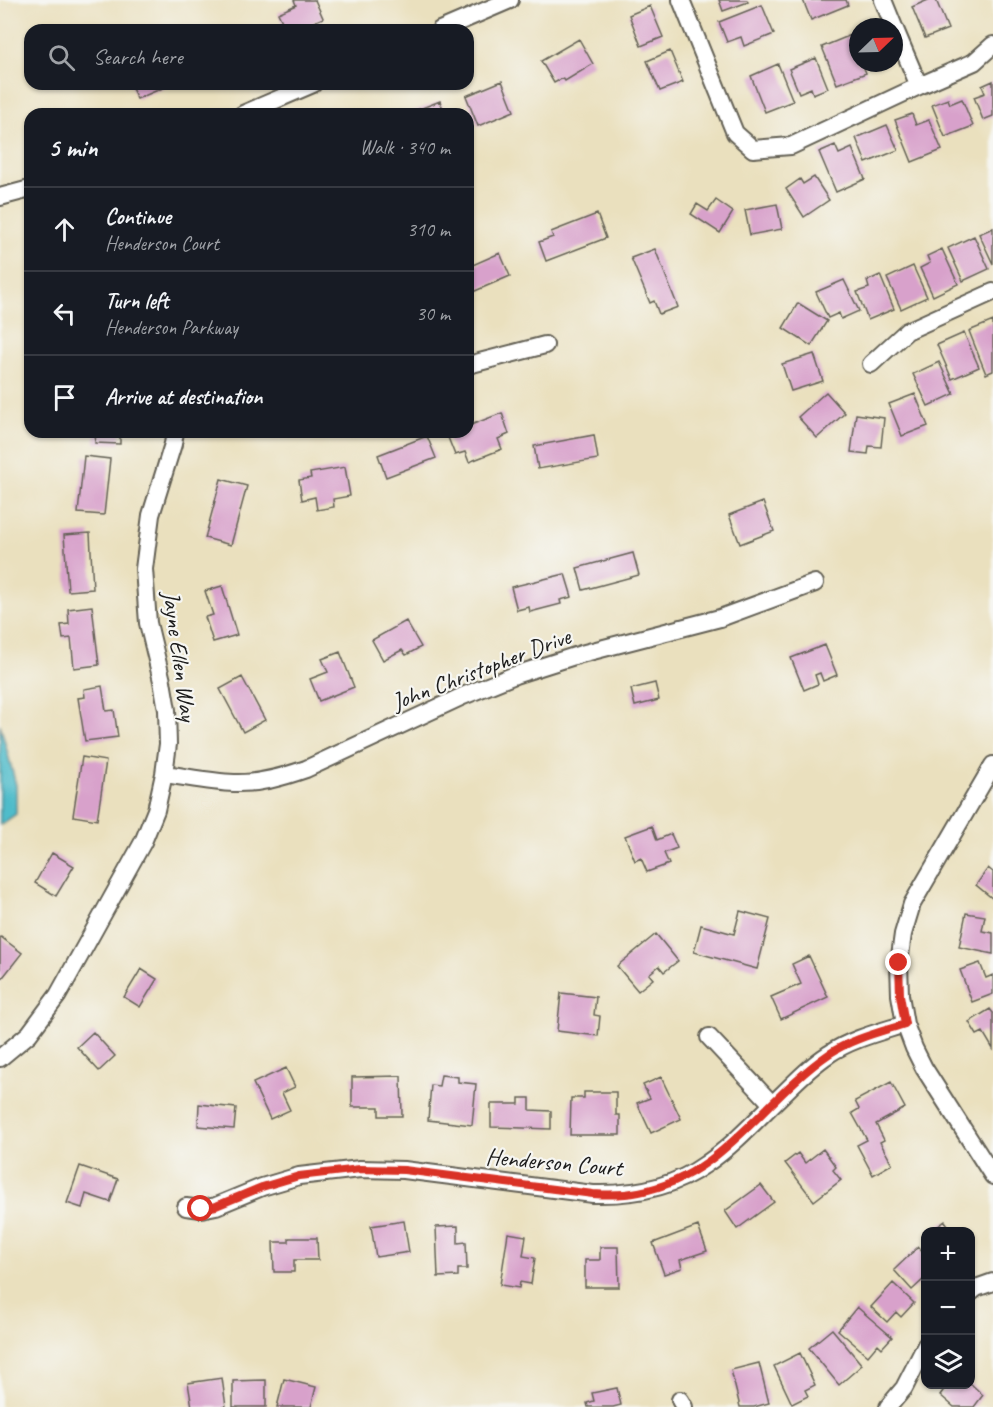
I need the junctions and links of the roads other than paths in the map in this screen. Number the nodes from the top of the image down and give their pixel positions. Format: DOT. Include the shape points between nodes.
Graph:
graph roads {
  1 [pos="510,0"];
  2 [pos="681,0"];
  3 [pos="883,0"];
  4 [pos="890,18"];
  5 [pos="454,24"];
  6 [pos="993,45"];
  7 [pos="903,49"];
  8 [pos="918,86"];
  9 [pos="299,90"];
  10 [pos="257,108"];
  11 [pos="24,191"];
  12 [pos="0,197"];
  13 [pos="993,292"];
  14 [pos="545,345"];
  15 [pos="474,363"];
  16 [pos="871,364"];
  17 [pos="174,438"];
  18 [pos="815,583"];
  19 [pos="993,765"];
  20 [pos="164,774"];
  21 [pos="905,1024"];
  22 [pos="709,1037"];
  23 [pos="0,1058"];
  24 [pos="772,1104"];
  25 [pos="993,1176"];
  26 [pos="186,1207"];
  27 [pos="993,1282"];
  28 [pos="975,1289"];
  29 [pos="921,1355"];
  30 [pos="888,1407"];
  1 -- 5 [label="street"];
  2 -- 8 [label="street" via="735,133 753,149 791,146"];
  3 -- 4 [label="street"];
  6 -- 8 [label="street" via="974,62"];
  7 -- 8 [label="street"];
  9 -- 10 [label="street"];
  11 -- 12 [label="street"];
  13 -- 16 [label="street" via="907,331"];
  14 -- 15 [label="street"];
  17 -- 20 [label="street, Jayne Ellen Way" via="151,514 144,569 148,623 167,710"];
  18 -- 20 [label="street, John Christopher Drive" via="720,618 515,675 285,777 234,783"];
  19 -- 21 [label="street" via="912,904 899,963"];
  20 -- 23 [label="street, Jayne Ellen Way" via="143,842 58,995 29,1034"];
  21 -- 24 [label="street, Henderson Court" via="831,1052"];
  21 -- 25 [label="street" via="924,1068"];
  22 -- 24 [label="street"];
  24 -- 26 [label="street, Henderson Court" via="705,1166 674,1182 640,1192 593,1194 404,1170 360,1169 299,1176 216,1206"];
  27 -- 28 [label="street"];
  29 -- 30 [label="street" via="904,1388"];
}
